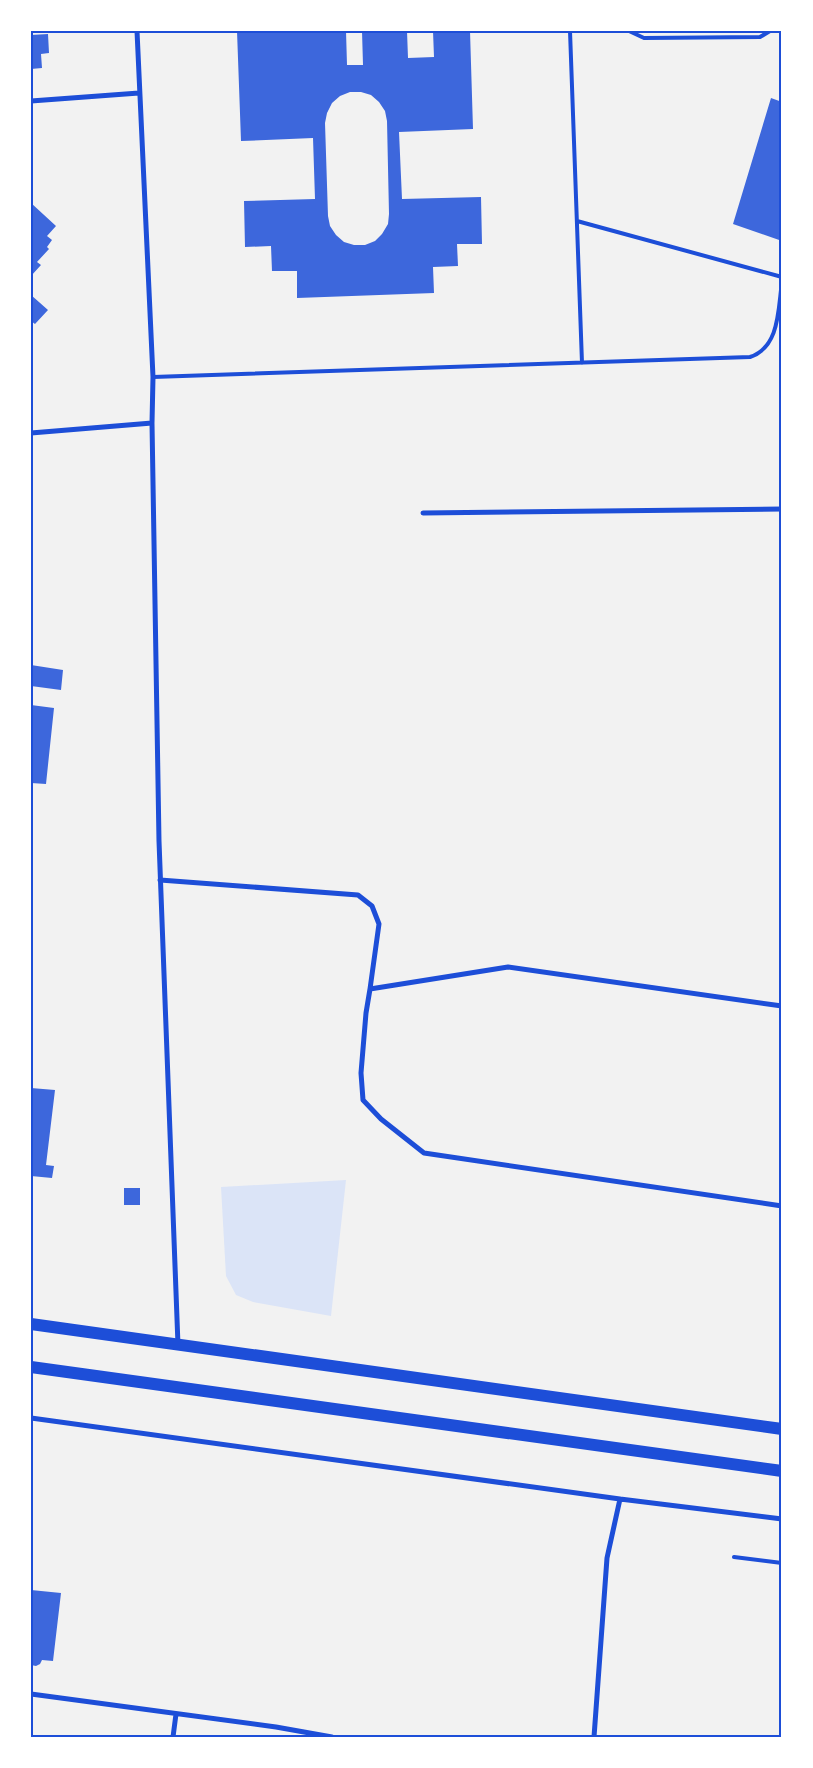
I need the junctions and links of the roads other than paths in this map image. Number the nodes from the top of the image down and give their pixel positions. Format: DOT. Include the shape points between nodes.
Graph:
graph roads {
  1 [pos="137,31"];
  2 [pos="570,31"];
  3 [pos="629,31"];
  4 [pos="770,31"];
  5 [pos="139,93"];
  6 [pos="31,101"];
  7 [pos="577,221"];
  8 [pos="782,277"];
  9 [pos="782,282"];
  10 [pos="582,363"];
  11 [pos="153,377"];
  12 [pos="152,423"];
  13 [pos="31,433"];
  14 [pos="782,509"];
  15 [pos="423,512"];
  16 [pos="160,880"];
  17 [pos="370,989"];
  18 [pos="782,1006"];
  19 [pos="782,1206"];
  20 [pos="31,1324"];
  21 [pos="178,1345"];
  22 [pos="31,1367"];
  23 [pos="31,1418"];
  24 [pos="782,1429"];
  25 [pos="782,1471"];
  26 [pos="620,1499"];
  27 [pos="782,1519"];
  28 [pos="734,1557"];
  29 [pos="782,1563"];
  30 [pos="31,1694"];
  31 [pos="176,1714"];
  32 [pos="173,1737"];
  33 [pos="332,1737"];
  34 [pos="594,1737"];
  1 -- 5 [label="street"];
  2 -- 7 [label="lane"];
  3 -- 4 [label="lane" via="644,38 654,38 760,37"];
  5 -- 6 [label="street"];
  5 -- 11 [label="street"];
  7 -- 8 [label="lane"];
  7 -- 10 [label="lane"];
  9 -- 10 [label="lane" via="774,332 759,354 741,358"];
  10 -- 11 [label="lane"];
  11 -- 12 [label="street"];
  12 -- 13 [label="street"];
  12 -- 16 [label="street"];
  14 -- 15 [label="street"];
  16 -- 17 [label="street" via="358,895 372,906 379,924"];
  16 -- 21 [label="street"];
  17 -- 18 [label="street" via="508,967"];
  17 -- 19 [label="street" via="362,1073 363,1100 380,1119 424,1153"];
  20 -- 21 [label="main road"];
  21 -- 24 [label="main road"];
  22 -- 25 [label="main road"];
  23 -- 26 [label="street"];
  26 -- 27 [label="street"];
  26 -- 34 [label="street" via="607,1558"];
  28 -- 29 [label="lane"];
  30 -- 31 [label="street"];
  31 -- 32 [label="street"];
  31 -- 33 [label="street"];
}
